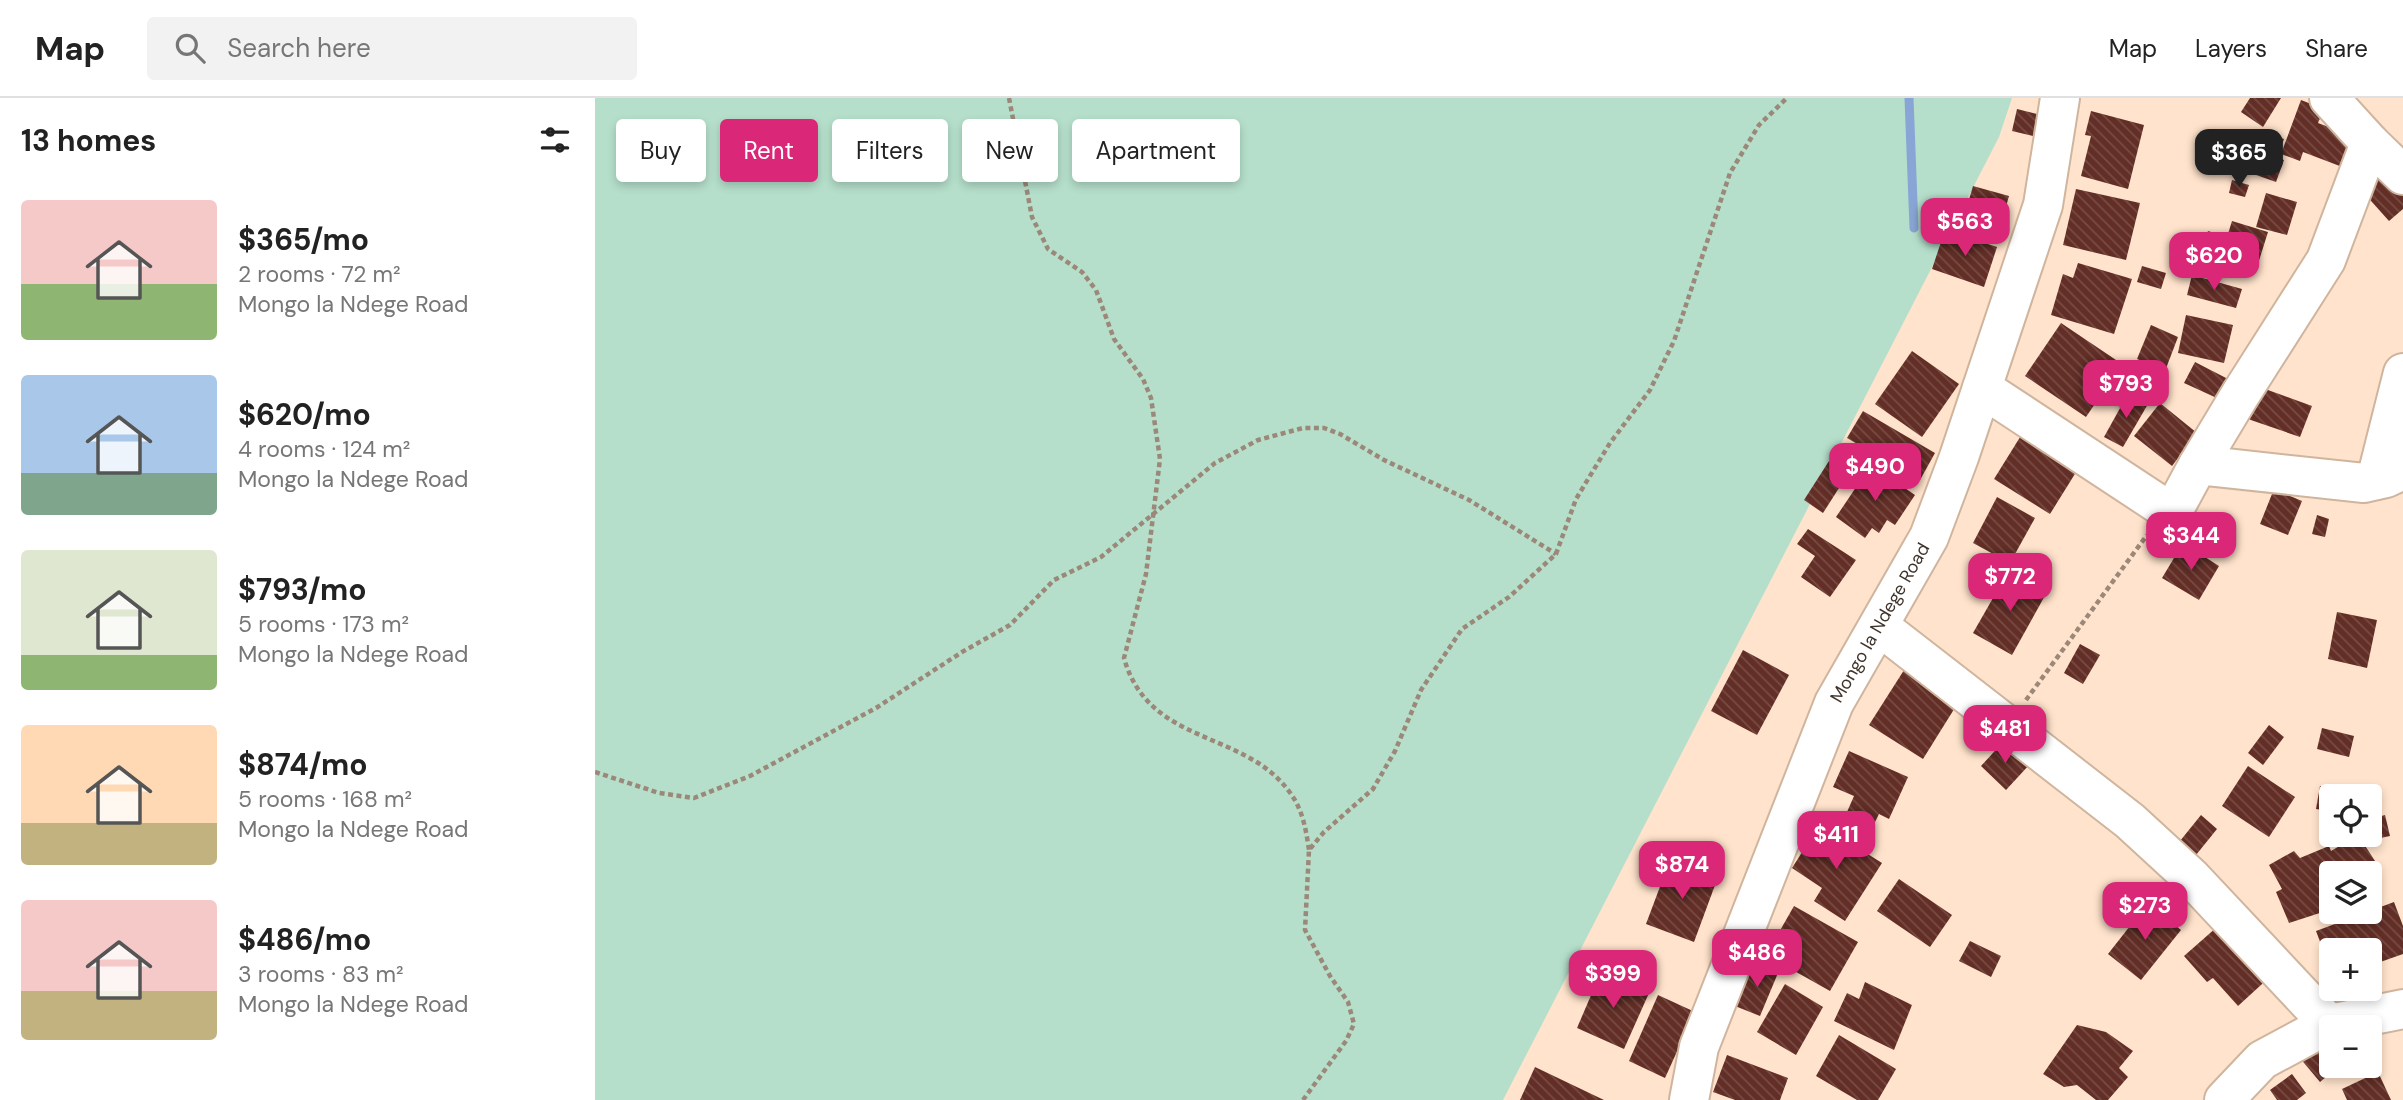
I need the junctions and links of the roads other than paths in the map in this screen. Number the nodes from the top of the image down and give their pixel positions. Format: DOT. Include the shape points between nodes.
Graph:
graph roads {
  1 [pos="2060,98"];
  2 [pos="2329,98"];
  3 [pos="2369,143"];
  4 [pos="2403,175"];
  5 [pos="2403,373"];
  6 [pos="1982,388"];
  7 [pos="2198,465"];
  8 [pos="2389,475"];
  9 [pos="1879,626"];
  10 [pos="2403,1009"];
  11 [pos="2321,1015"];
  12 [pos="2373,1015"];
  13 [pos="2319,1029"];
  14 [pos="1689,1100"];
  15 [pos="2224,1100"];
  1 -- 6 [label="street, Mongo la Ndege Road" via="2043,205"];
  2 -- 3 [label="street"];
  3 -- 4 [label="street"];
  3 -- 7 [label="street" via="2326,260"];
  5 -- 8 [label="street"];
  6 -- 7 [label="street" via="2166,509 2178,502"];
  6 -- 9 [label="street, Mongo la Ndege Road" via="1929,537"];
  7 -- 8 [label="street" via="2364,483"];
  9 -- 11 [label="street" via="2130,821 2192,878"];
  9 -- 14 [label="street, Mongo la Ndege Road" via="1834,704 1798,793 1699,1047"];
  10 -- 12 [label="street"];
  13 -- 15 [label="street" via="2262,1060"];
}
